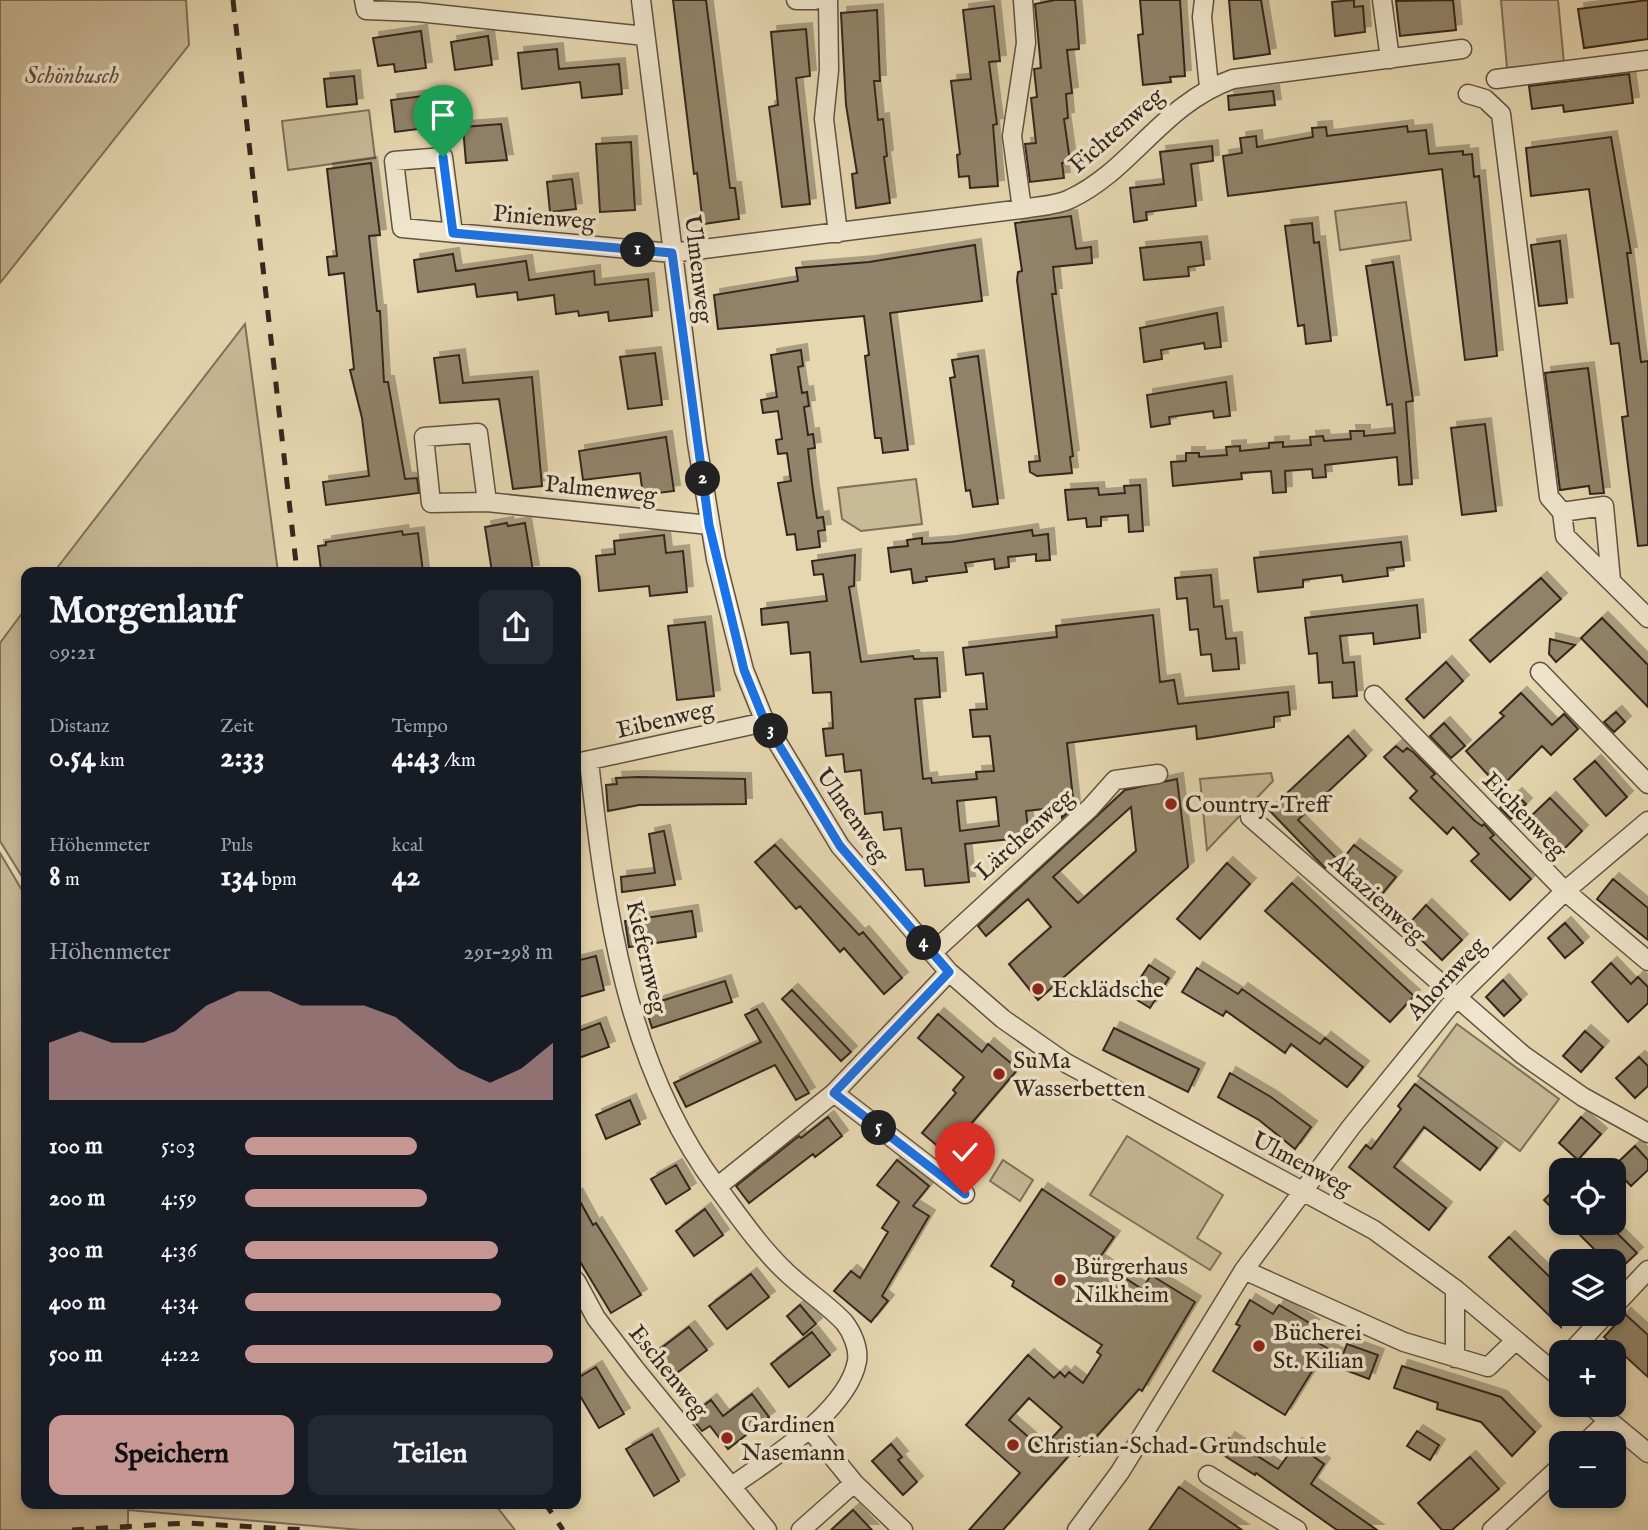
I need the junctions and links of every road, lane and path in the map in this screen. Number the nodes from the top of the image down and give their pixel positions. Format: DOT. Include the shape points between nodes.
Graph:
graph roads {
  1 [pos="365,0"];
  2 [pos="641,0"];
  3 [pos="796,0"];
  4 [pos="815,0"];
  5 [pos="828,0"];
  6 [pos="1023,0"];
  7 [pos="1204,0"];
  8 [pos="1382,0"];
  9 [pos="417,6"];
  10 [pos="645,36"];
  11 [pos="1462,49"];
  12 [pos="1390,59"];
  13 [pos="1648,60"];
  14 [pos="1496,79"];
  15 [pos="1209,87"];
  16 [pos="1468,94"];
  17 [pos="1022,209"];
  18 [pos="453,233"];
  19 [pos="838,233"];
  20 [pos="672,253"];
  21 [pos="487,502"];
  22 [pos="1562,512"];
  23 [pos="709,525"];
  24 [pos="1611,580"];
  25 [pos="1648,618"];
  26 [pos="1540,672"];
  27 [pos="1374,695"];
  28 [pos="765,722"];
  29 [pos="582,762"];
  30 [pos="1158,774"];
  31 [pos="1648,784"];
  32 [pos="1250,817"];
  33 [pos="1648,821"];
  34 [pos="1565,891"];
  35 [pos="932,953"];
  36 [pos="1648,961"];
  37 [pos="949,972"];
  38 [pos="1455,999"];
  39 [pos="834,1093"];
  40 [pos="1648,1133"];
  41 [pos="717,1187"];
  42 [pos="1303,1190"];
  43 [pos="965,1194"];
  44 [pos="1244,1270"];
  45 [pos="1648,1270"];
  46 [pos="1455,1289"];
  47 [pos="581,1290"];
  48 [pos="1626,1293"];
  49 [pos="1595,1326"];
  50 [pos="1516,1340"];
  51 [pos="1582,1340"];
  52 [pos="1455,1358"];
  53 [pos="1549,1364"];
  54 [pos="1602,1417"];
  55 [pos="1607,1422"];
  56 [pos="810,1429"];
  57 [pos="1598,1431"];
  58 [pos="1648,1453"];
  59 [pos="1208,1475"];
  60 [pos="1549,1476"];
  61 [pos="854,1483"];
  62 [pos="732,1486"];
  63 [pos="767,1530"];
  64 [pos="801,1530"];
  65 [pos="903,1530"];
  66 [pos="1077,1530"];
  67 [pos="1297,1530"];
  68 [pos="1492,1530"];
  1 -- 9 [label="street" via="366,10"];
  2 -- 10 [label="street, Ulmenweg"];
  3 -- 4 [label="street"];
  5 -- 19 [label="street" via="830,70 824,119"];
  6 -- 17 [label="street" via="1026,43 1012,136"];
  7 -- 15 [label="street"];
  8 -- 12 [label="street"];
  9 -- 10 [label="street"];
  10 -- 20 [label="street, Ulmenweg"];
  11 -- 12 [label="street, Fichtenweg"];
  12 -- 15 [label="street, Fichtenweg" via="1233,79"];
  13 -- 14 [label="street"];
  15 -- 17 [label="street, Fichtenweg" via="1091,188 1067,201"];
  16 -- 22 [label="street" via="1485,99 1501,114 1549,497"];
  17 -- 19 [label="street, Fichtenweg"];
  18 -- 18 [label="street, Pinienweg" via="402,229 394,161 443,157"];
  18 -- 20 [label="street, Pinienweg"];
  19 -- 20 [label="street, Fichtenweg"];
  20 -- 23 [label="street, Ulmenweg"];
  21 -- 21 [label="street, Palmenweg" via="431,503 424,437 478,433"];
  21 -- 23 [label="street, Palmenweg"];
  22 -- 24 [label="street" via="1566,536"];
  22 -- 24 [label="street" via="1604,506"];
  23 -- 28 [label="street, Ulmenweg" via="744,670"];
  24 -- 25 [label="street"];
  26 -- 31 [label="street"];
  27 -- 34 [label="street, Eichenweg"];
  28 -- 29 [label="street, Eibenweg"];
  28 -- 35 [label="street, Ulmenweg" via="840,846"];
  29 -- 41 [label="street, Kiefernweg" via="625,991 681,1135"];
  30 -- 35 [label="street, Lärchenweg" via="1115,780"];
  32 -- 38 [label="street, Akazienweg"];
  33 -- 34 [label="street, Ahornweg"];
  34 -- 36 [label="street, Eichenweg"];
  34 -- 38 [label="street, Ahornweg"];
  35 -- 37 [label="street, Ulmenweg"];
  37 -- 39 [label="street"];
  37 -- 42 [label="street, Ulmenweg" via="1003,1019 1066,1063"];
  38 -- 40 [label="street, Akazienweg" via="1573,1090"];
  38 -- 42 [label="street, Ahornweg"];
  39 -- 41 [label="street"];
  39 -- 43 [label="street"];
  41 -- 56 [label="street, Kiefernweg" via="782,1269 844,1322 855,1340 857,1361 845,1387"];
  42 -- 44 [label="street, Ahornweg"];
  42 -- 46 [label="street, Ulmenweg" via="1374,1230"];
  44 -- 52 [label="street" via="1364,1326"];
  44 -- 66 [label="street, Ahornweg" via="1120,1472"];
  45 -- 48 [label="street"];
  46 -- 50 [label="street, Ulmenweg"];
  46 -- 52 [label="street"];
  47 -- 62 [label="street, Eschenweg" via="627,1359"];
  49 -- 51 [label="street"];
  50 -- 52 [label="street" via="1488,1367"];
  50 -- 53 [label="street, Ulmenweg"];
  54 -- 55 [label="street"];
  55 -- 57 [label="street"];
  55 -- 58 [label="street"];
  56 -- 61 [label="street"];
  56 -- 62 [label="street"];
  59 -- 67 [label="street"];
  60 -- 68 [label="street"];
  61 -- 64 [label="street"];
  61 -- 65 [label="street"];
  62 -- 63 [label="street, Eschenweg"];
}
